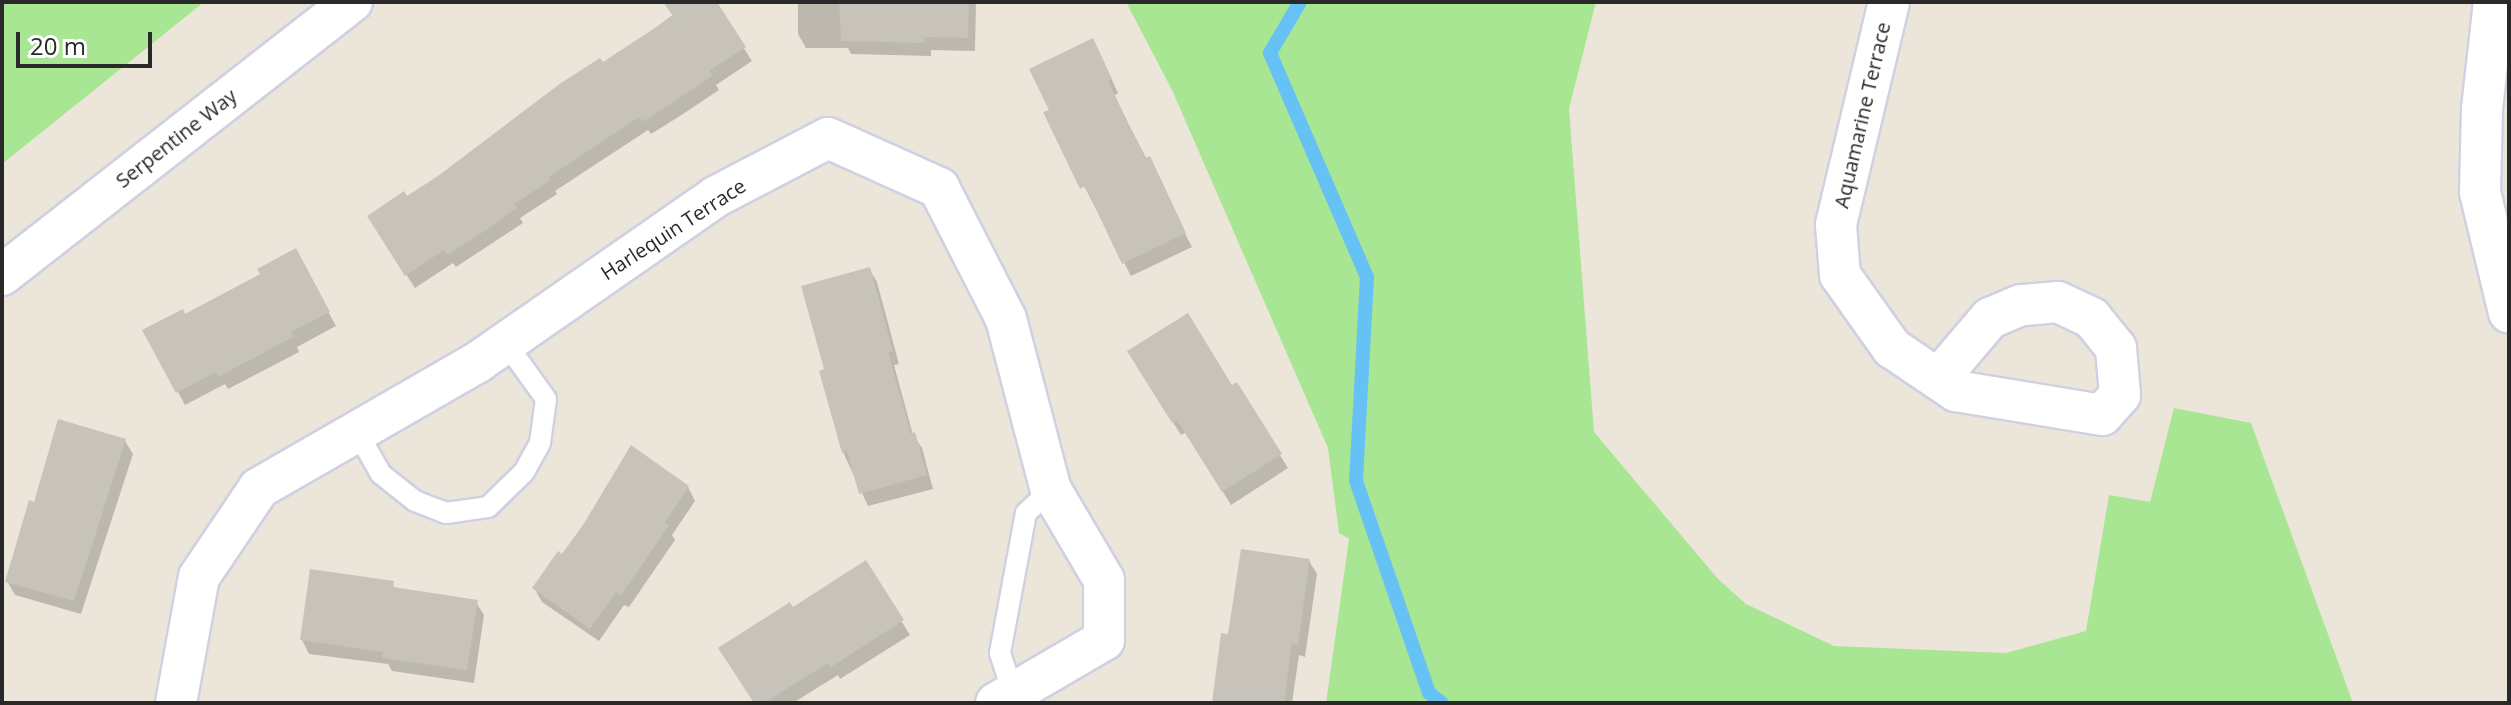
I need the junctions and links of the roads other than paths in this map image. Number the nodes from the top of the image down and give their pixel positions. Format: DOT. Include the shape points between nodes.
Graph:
graph roads {
  1 [pos="352,2"];
  2 [pos="1889,2"];
  3 [pos="2494,2"];
  4 [pos="2,275"];
  5 [pos="2509,313"];
  6 [pos="505,342"];
  7 [pos="1938,379"];
  8 [pos="357,432"];
  9 [pos="1051,490"];
  10 [pos="1004,698"];
  11 [pos="176,703"];
  1 -- 4 [label="street, Serpentine Way"];
  2 -- 7 [label="street, Aquamarine Terrace" via="1836,225 1840,275 1892,348"];
  3 -- 5 [label="street" via="2482,109 2480,192"];
  6 -- 8 [label="street, Harlequin Terrace"];
  6 -- 8 [label="lane" via="546,399 540,443 524,472 488,507 446,513 415,501 381,474"];
  6 -- 9 [label="street, Harlequin Terrace" via="715,197 828,138 939,188 1006,319"];
  8 -- 11 [label="street, Harlequin Terrace" via="259,488 199,577"];
  9 -- 10 [label="lane" via="1026,513 1000,653"];
  9 -- 10 [label="street, Harlequin Terrace" via="1104,580 1104,640"];
}
